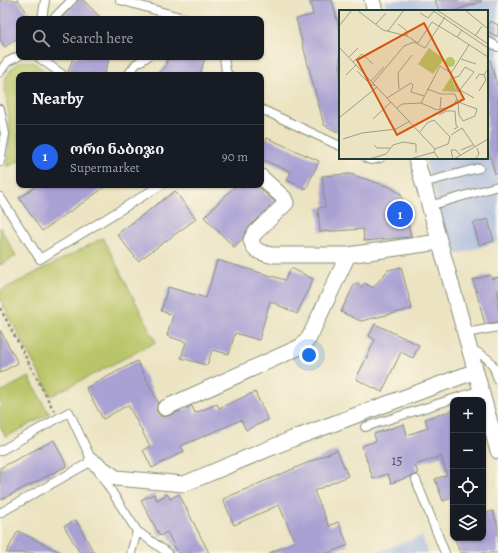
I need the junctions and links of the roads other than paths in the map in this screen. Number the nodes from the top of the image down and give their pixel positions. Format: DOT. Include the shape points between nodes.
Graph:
graph roads {
  1 [pos="72,0"];
  2 [pos="120,0"];
  3 [pos="372,0"];
  4 [pos="44,1"];
  5 [pos="375,10"];
  6 [pos="42,16"];
  7 [pos="56,16"];
  8 [pos="169,16"];
  9 [pos="488,42"];
  10 [pos="498,47"];
  11 [pos="16,57"];
  12 [pos="42,60"];
  13 [pos="142,60"];
  14 [pos="224,60"];
  15 [pos="2,62"];
  16 [pos="0,72"];
  17 [pos="59,72"];
  18 [pos="130,72"];
  19 [pos="226,72"];
  20 [pos="0,109"];
  21 [pos="264,110"];
  22 [pos="339,146"];
  23 [pos="1,151"];
  24 [pos="416,159"];
  25 [pos="0,162"];
  26 [pos="479,168"];
  27 [pos="264,179"];
  28 [pos="423,183"];
  29 [pos="498,186"];
  30 [pos="156,188"];
  31 [pos="0,198"];
  32 [pos="429,206"];
  33 [pos="439,242"];
  34 [pos="348,255"];
  35 [pos="498,327"];
  36 [pos="466,333"];
  37 [pos="470,348"];
  38 [pos="476,371"];
  39 [pos="498,380"];
  40 [pos="481,390"];
  41 [pos="165,408"];
  42 [pos="365,427"];
  43 [pos="498,447"];
  44 [pos="0,451"];
  45 [pos="92,461"];
  46 [pos="416,480"];
  47 [pos="0,513"];
  48 [pos="137,532"];
  49 [pos="131,553"];
  50 [pos="168,553"];
  51 [pos="444,553"];
  1 -- 7 [label="lane"];
  2 -- 8 [label="lane"];
  3 -- 5 [label="street"];
  4 -- 6 [label="lane"];
  9 -- 10 [label="lane"];
  11 -- 15 [label="lane"];
  12 -- 17 [label="lane"];
  13 -- 18 [label="lane"];
  14 -- 19 [label="lane"];
  15 -- 16 [label="lane"];
  20 -- 23 [label="lane" via="5,134"];
  21 -- 22 [label="lane"];
  23 -- 25 [label="lane"];
  24 -- 28 [label="street"];
  26 -- 28 [label="lane"];
  27 -- 34 [label="street" via="286,203 254,234 251,240 254,248 270,255"];
  28 -- 32 [label="street"];
  29 -- 32 [label="lane"];
  30 -- 31 [label="lane" via="40,259"];
  32 -- 33 [label="street"];
  33 -- 34 [label="street"];
  33 -- 36 [label="street"];
  34 -- 41 [label="street" via="309,338 302,346"];
  35 -- 36 [label="lane"];
  36 -- 37 [label="street"];
  37 -- 38 [label="street"];
  37 -- 39 [label="lane" via="491,362"];
  38 -- 40 [label="street"];
  38 -- 45 [label="street" via="292,439 184,484 116,478"];
  40 -- 42 [label="lane"];
  40 -- 43 [label="street"];
  44 -- 45 [label="lane" via="69,412"];
  45 -- 47 [label="lane"];
  45 -- 48 [label="lane"];
  46 -- 51 [label="lane"];
  48 -- 49 [label="lane"];
  48 -- 50 [label="lane"];
}
